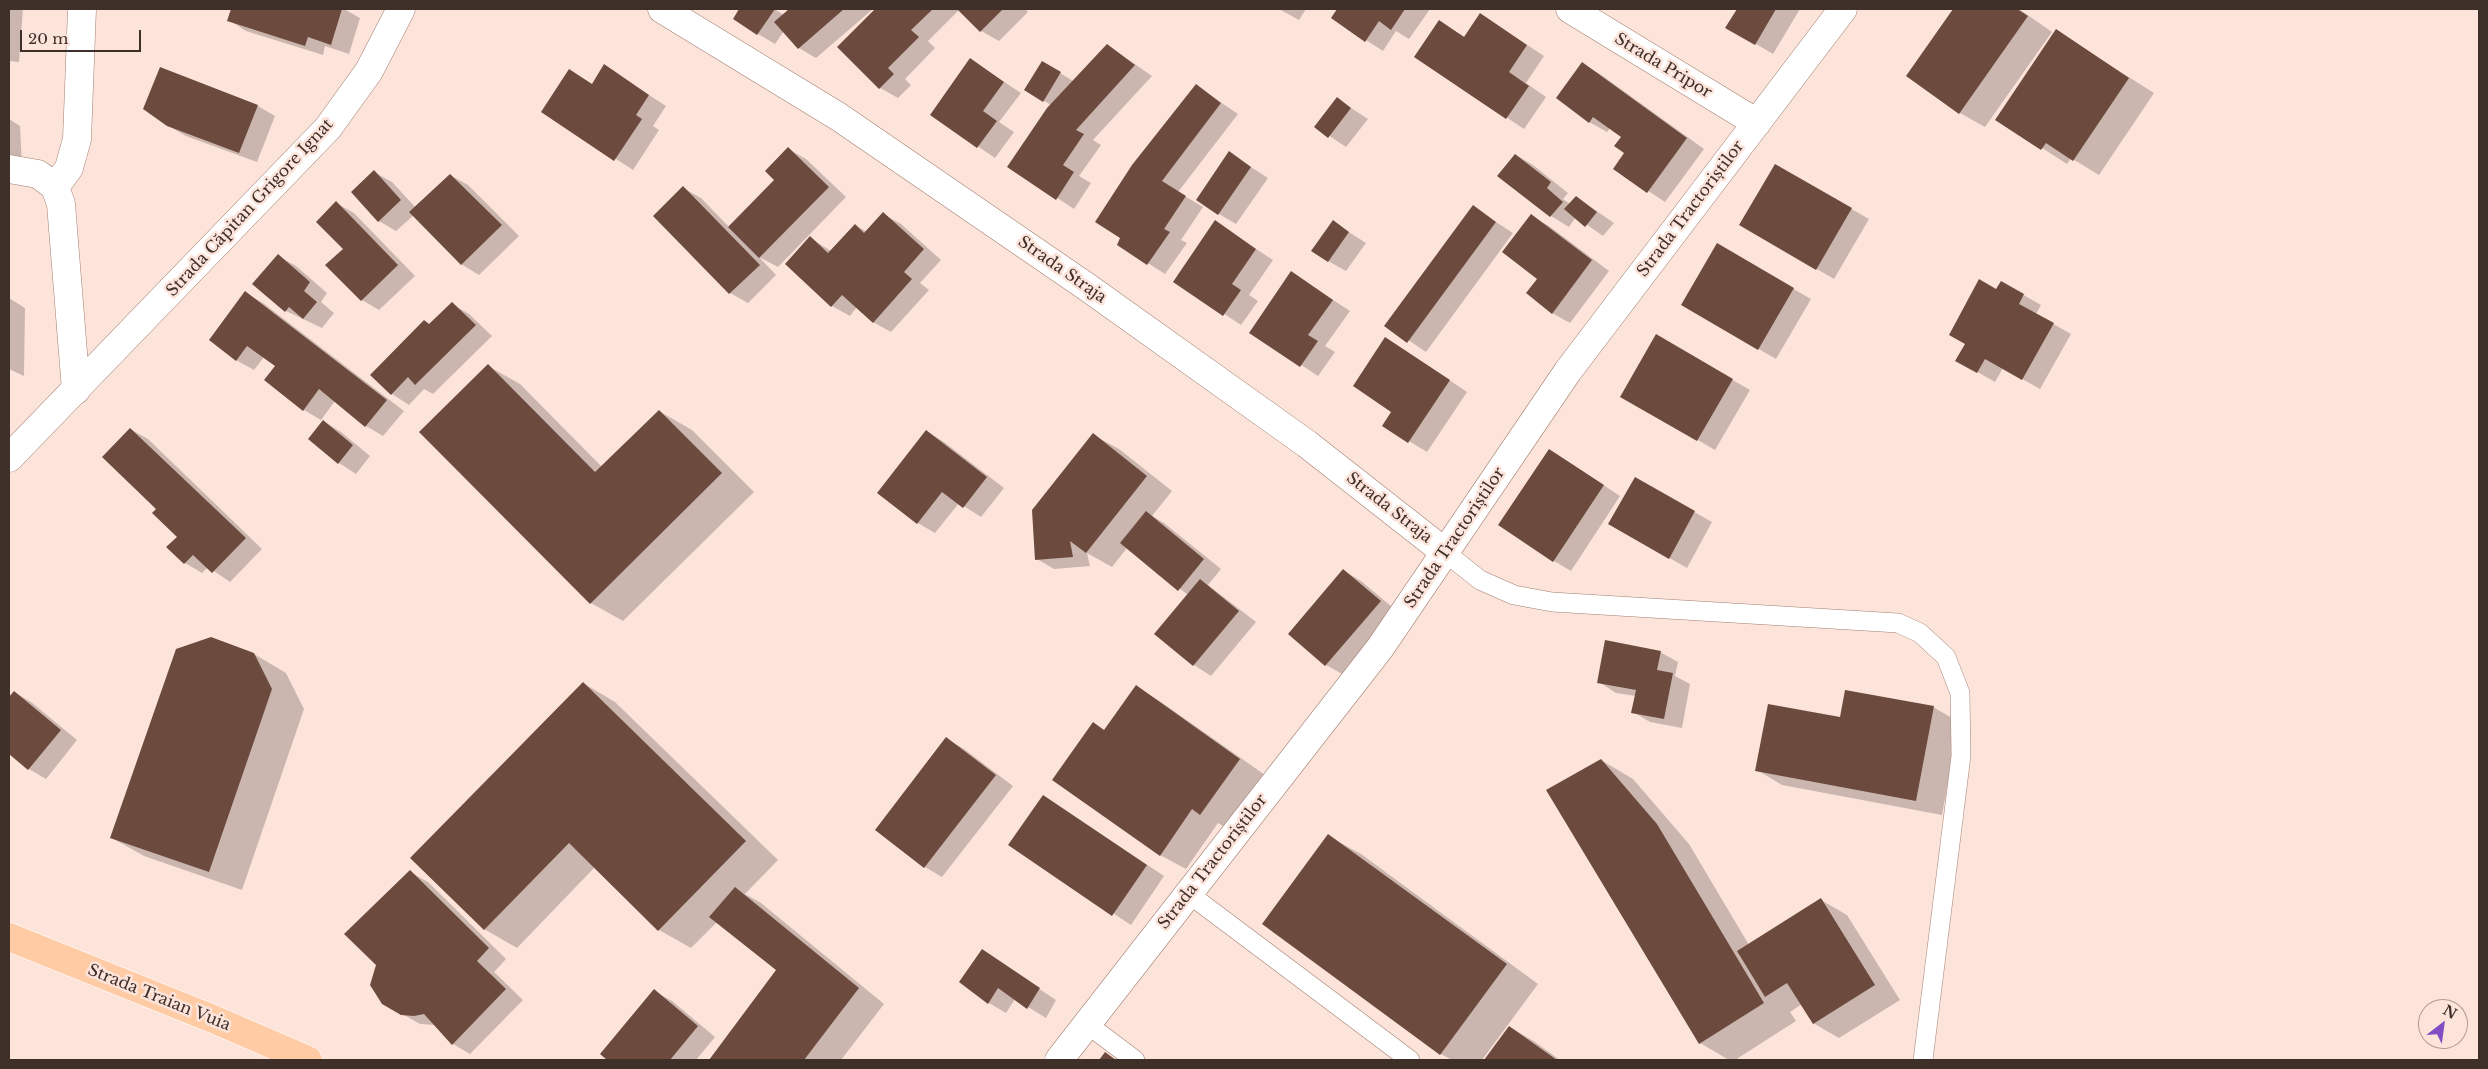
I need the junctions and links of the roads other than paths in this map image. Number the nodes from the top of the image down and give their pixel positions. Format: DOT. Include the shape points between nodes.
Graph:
graph roads {
  1 [pos="82,9"];
  2 [pos="401,9"];
  3 [pos="662,9"];
  4 [pos="1570,9"];
  5 [pos="1843,9"];
  6 [pos="1757,123"];
  7 [pos="9,169"];
  8 [pos="55,187"];
  9 [pos="76,390"];
  10 [pos="9,458"];
  11 [pos="1446,553"];
  12 [pos="1189,894"];
  13 [pos="9,937"];
  14 [pos="1087,1024"];
  15 [pos="308,1060"];
  16 [pos="1059,1060"];
  17 [pos="1135,1060"];
  18 [pos="1410,1060"];
  19 [pos="1919,1060"];
  1 -- 8 [label="street" via="77,138 69,168"];
  2 -- 9 [label="street, Strada Căpitan Grigore Ignat" via="369,71 328,128"];
  3 -- 11 [label="street, Strada Straja" via="839,117 1087,286 1307,444"];
  4 -- 6 [label="street, Strada Pripor"];
  5 -- 6 [label="street, Strada Tractoriștilor"];
  6 -- 11 [label="street, Strada Tractoriștilor" via="1568,370"];
  7 -- 8 [label="street" via="38,174"];
  8 -- 9 [label="street" via="61,204"];
  9 -- 10 [label="street, Strada Căpitan Grigore Ignat"];
  11 -- 12 [label="street, Strada Tractoriștilor" via="1380,648"];
  11 -- 19 [label="lane" via="1480,580 1514,595 1552,602 1898,623 1920,634 1946,657 1960,694 1961,756"];
  12 -- 14 [label="street, Strada Tractoriștilor"];
  12 -- 18 [label="lane"];
  13 -- 15 [label="main road, Strada Traian Vuia"];
  14 -- 16 [label="street, Strada Tractoriștilor"];
  14 -- 17 [label="lane"];
}
